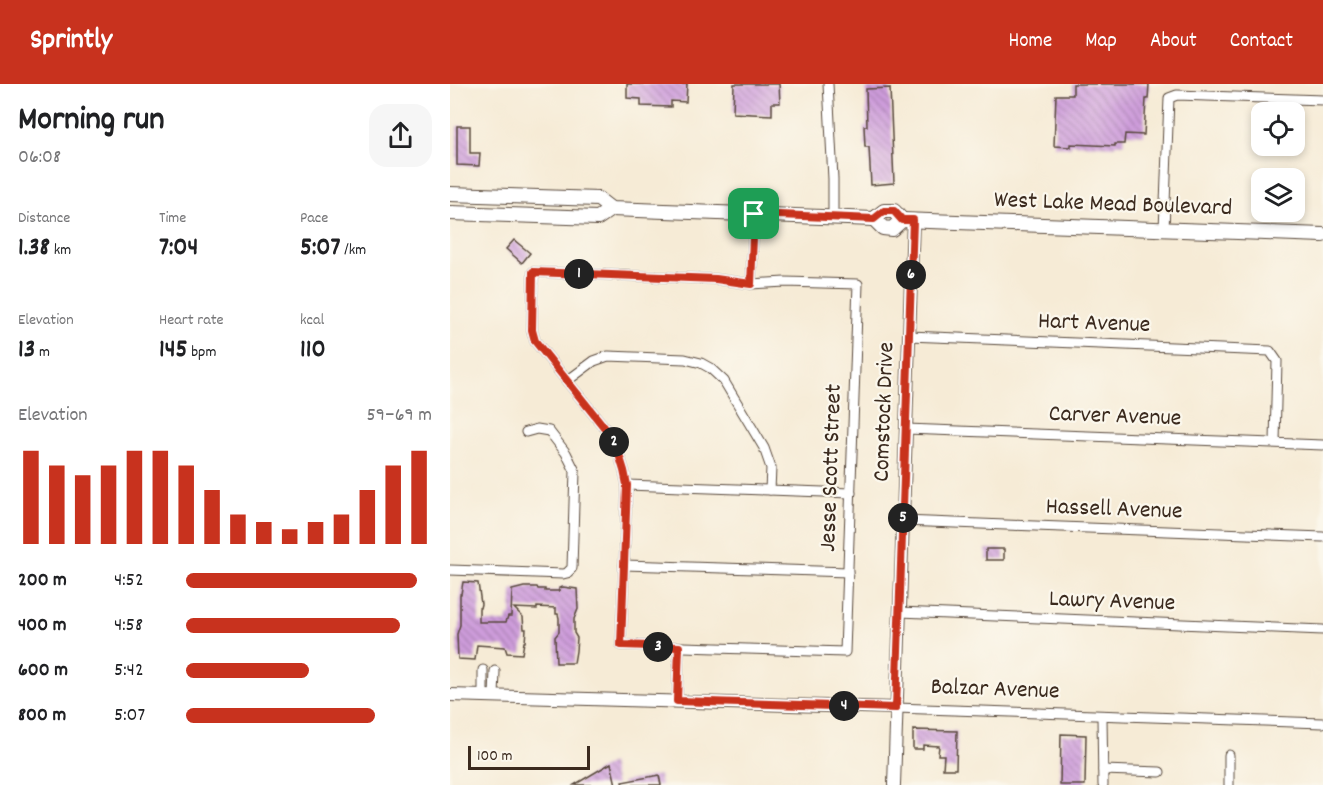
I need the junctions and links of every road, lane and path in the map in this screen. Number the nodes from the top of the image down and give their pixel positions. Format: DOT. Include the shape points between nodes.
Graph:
graph roads {
  1 [pos="828,84"];
  2 [pos="1323,100"];
  3 [pos="450,195"];
  4 [pos="611,209"];
  5 [pos="450,213"];
  6 [pos="754,214"];
  7 [pos="833,218"];
  8 [pos="908,220"];
  9 [pos="1164,230"];
  10 [pos="1323,235"];
  11 [pos="751,284"];
  12 [pos="909,336"];
  13 [pos="567,381"];
  14 [pos="906,429"];
  15 [pos="526,432"];
  16 [pos="1275,442"];
  17 [pos="1323,445"];
  18 [pos="627,485"];
  19 [pos="770,490"];
  20 [pos="850,493"];
  21 [pos="903,521"];
  22 [pos="1323,537"];
  23 [pos="624,565"];
  24 [pos="450,570"];
  25 [pos="848,572"];
  26 [pos="900,612"];
  27 [pos="1323,630"];
  28 [pos="679,647"];
  29 [pos="483,670"];
  30 [pos="495,670"];
  31 [pos="450,695"];
  32 [pos="488,696"];
  33 [pos="677,701"];
  34 [pos="896,708"];
  35 [pos="1102,717"];
  36 [pos="1323,723"];
  37 [pos="1229,755"];
  38 [pos="1103,770"];
  39 [pos="1160,772"];
  40 [pos="894,785"];
  41 [pos="1103,785"];
  42 [pos="1229,785"];
  1 -- 7 [label="street"];
  2 -- 9 [label="street" via="1177,95 1169,98"];
  3 -- 4 [label="main road, West Lake Mead Boulevard" via="598,199"];
  4 -- 5 [label="main road, West Lake Mead Boulevard" via="598,218"];
  4 -- 6 [label="main road, West Lake Mead Boulevard"];
  6 -- 7 [label="main road, West Lake Mead Boulevard"];
  6 -- 11 [label="street"];
  7 -- 8 [label="main road, West Lake Mead Boulevard" via="874,219 883,228 892,229"];
  8 -- 9 [label="main road, West Lake Mead Boulevard"];
  8 -- 12 [label="street, Comstock Drive"];
  9 -- 10 [label="main road, West Lake Mead Boulevard"];
  11 -- 13 [label="street" via="716,279 533,272 535,341"];
  11 -- 20 [label="street, Jesse Scott Street" via="858,285"];
  12 -- 14 [label="street, Comstock Drive"];
  12 -- 16 [label="street, Hart Avenue" via="1270,351 1277,361"];
  13 -- 18 [label="street" via="608,432"];
  13 -- 19 [label="street" via="594,361 609,356 685,359 710,368 724,381 764,448 771,468"];
  14 -- 16 [label="street, Carver Avenue"];
  14 -- 21 [label="street, Comstock Drive"];
  15 -- 24 [label="street" via="549,431 575,471 572,568 563,574"];
  16 -- 17 [label="street, Carver Avenue"];
  18 -- 19 [label="street"];
  18 -- 23 [label="street"];
  19 -- 20 [label="street"];
  20 -- 25 [label="street, Jesse Scott Street"];
  21 -- 22 [label="street, Hassell Avenue"];
  21 -- 26 [label="street, Comstock Drive"];
  23 -- 25 [label="street"];
  23 -- 28 [label="street" via="621,645"];
  25 -- 28 [label="street, Jesse Scott Street" via="845,652"];
  26 -- 27 [label="street, Lawry Avenue"];
  26 -- 34 [label="street, Comstock Drive"];
  28 -- 33 [label="street"];
  29 -- 32 [label="street"];
  30 -- 32 [label="street"];
  31 -- 32 [label="street, Balzar Avenue"];
  32 -- 33 [label="street, Balzar Avenue"];
  33 -- 34 [label="street, Balzar Avenue"];
  34 -- 35 [label="street, Balzar Avenue"];
  34 -- 40 [label="street, Comstock Drive"];
  35 -- 36 [label="street, Balzar Avenue"];
  35 -- 38 [label="street"];
  37 -- 42 [label="street"];
  38 -- 39 [label="street"];
  38 -- 41 [label="street"];
}
